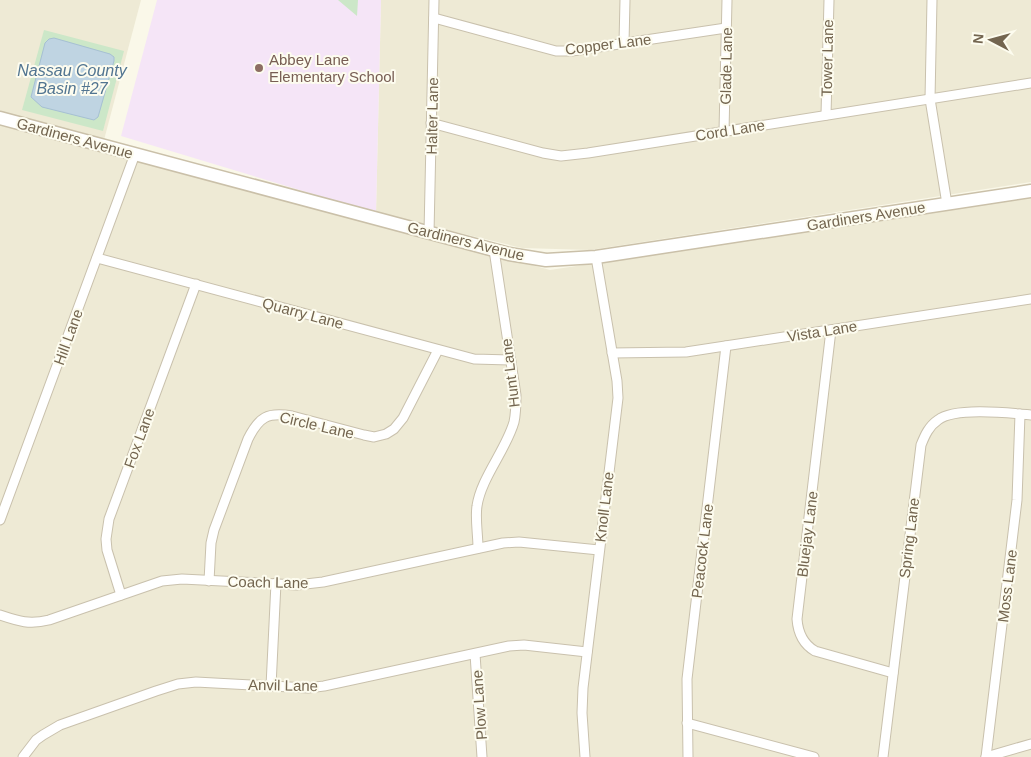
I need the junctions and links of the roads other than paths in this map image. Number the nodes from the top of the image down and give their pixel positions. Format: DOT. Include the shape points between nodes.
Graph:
graph roads {
  1 [pos="434,0"];
  2 [pos="625,0"];
  3 [pos="727,0"];
  4 [pos="828,0"];
  5 [pos="932,0"];
  6 [pos="434,18"];
  7 [pos="726,28"];
  8 [pos="624,43"];
  9 [pos="1031,83"];
  10 [pos="930,99"];
  11 [pos="826,115"];
  12 [pos="0,118"];
  13 [pos="432,123"];
  14 [pos="724,131"];
  15 [pos="135,154"];
  16 [pos="1031,191"];
  17 [pos="947,204"];
  18 [pos="429,233"];
  19 [pos="494,250"];
  20 [pos="596,257"];
  21 [pos="97,258"];
  22 [pos="196,284"];
  23 [pos="1031,299"];
  24 [pos="831,330"];
  25 [pos="726,346"];
  26 [pos="438,350"];
  27 [pos="612,353"];
  28 [pos="510,360"];
  29 [pos="1020,414"];
  30 [pos="1031,415"];
  31 [pos="0,520"];
  32 [pos="478,548"];
  33 [pos="599,550"];
  34 [pos="209,581"];
  35 [pos="276,583"];
  36 [pos="121,595"];
  37 [pos="0,615"];
  38 [pos="587,652"];
  39 [pos="475,654"];
  40 [pos="892,673"];
  41 [pos="271,686"];
  42 [pos="687,723"];
  43 [pos="1031,744"];
  44 [pos="23,757"];
  45 [pos="482,757"];
  46 [pos="585,757"];
  47 [pos="688,757"];
  48 [pos="814,757"];
  49 [pos="883,757"];
  50 [pos="986,757"];
  1 -- 6 [label="street, Halter Lane"];
  2 -- 8 [label="street"];
  3 -- 7 [label="street, Glade Lane"];
  4 -- 11 [label="street, Tower Lane"];
  5 -- 10 [label="street"];
  6 -- 8 [label="street, Copper Lane" via="556,51"];
  6 -- 13 [label="street, Halter Lane"];
  7 -- 8 [label="street, Copper Lane"];
  7 -- 14 [label="street, Glade Lane"];
  9 -- 10 [label="street, Cord Lane"];
  10 -- 11 [label="street, Cord Lane"];
  10 -- 17 [label="street"];
  11 -- 14 [label="street, Cord Lane"];
  12 -- 15 [label="main road, Gardiners Avenue"];
  13 -- 14 [label="street, Cord Lane" via="560,156"];
  13 -- 18 [label="street, Halter Lane"];
  15 -- 18 [label="main road, Gardiners Avenue"];
  15 -- 21 [label="street, Hill Lane"];
  16 -- 17 [label="main road, Gardiners Avenue"];
  17 -- 20 [label="main road, Gardiners Avenue"];
  18 -- 19 [label="main road, Gardiners Avenue"];
  19 -- 20 [label="main road, Gardiners Avenue" via="546,260"];
  19 -- 28 [label="street, Hunt Lane"];
  20 -- 27 [label="street, Knoll Lane"];
  21 -- 22 [label="street, Quarry Lane"];
  21 -- 31 [label="street, Hill Lane"];
  22 -- 26 [label="street, Quarry Lane"];
  22 -- 36 [label="street, Fox Lane" via="109,519 107,550"];
  23 -- 24 [label="street, Vista Lane"];
  24 -- 25 [label="street, Vista Lane"];
  24 -- 40 [label="street, Bluejay Lane" via="798,627 803,642 815,651"];
  25 -- 27 [label="street, Vista Lane" via="686,352"];
  25 -- 42 [label="street, Peacock Lane" via="687,679"];
  26 -- 28 [label="street, Quarry Lane" via="474,359"];
  26 -- 34 [label="street, Circle Lane" via="403,418 386,434 374,437 280,414 272,414 259,421 248,439 214,530"];
  27 -- 33 [label="street, Knoll Lane" via="618,398"];
  28 -- 32 [label="street, Hunt Lane" via="516,411 509,435 476,507"];
  29 -- 30 [label="street, Spring Lane"];
  29 -- 40 [label="street, Spring Lane" via="954,413 938,419 920,445"];
  29 -- 50 [label="street, Moss Lane" via="1017,500"];
  32 -- 33 [label="street, Coach Lane" via="519,542"];
  32 -- 35 [label="street, Coach Lane" via="323,582"];
  33 -- 38 [label="street, Knoll Lane"];
  34 -- 35 [label="street, Coach Lane"];
  34 -- 36 [label="street, Coach Lane" via="162,581"];
  35 -- 41 [label="street"];
  36 -- 37 [label="street, Coach Lane" via="37,623 19,622"];
  38 -- 39 [label="street, Anvil Lane" via="524,645"];
  38 -- 46 [label="street, Knoll Lane" via="582,688"];
  39 -- 41 [label="street, Anvil Lane" via="324,686"];
  39 -- 45 [label="street, Plow Lane"];
  40 -- 49 [label="street, Spring Lane"];
  41 -- 44 [label="street, Anvil Lane" via="178,684 60,725 36,740"];
  42 -- 47 [label="street, Peacock Lane"];
  42 -- 48 [label="street"];
  43 -- 50 [label="street"];
}
